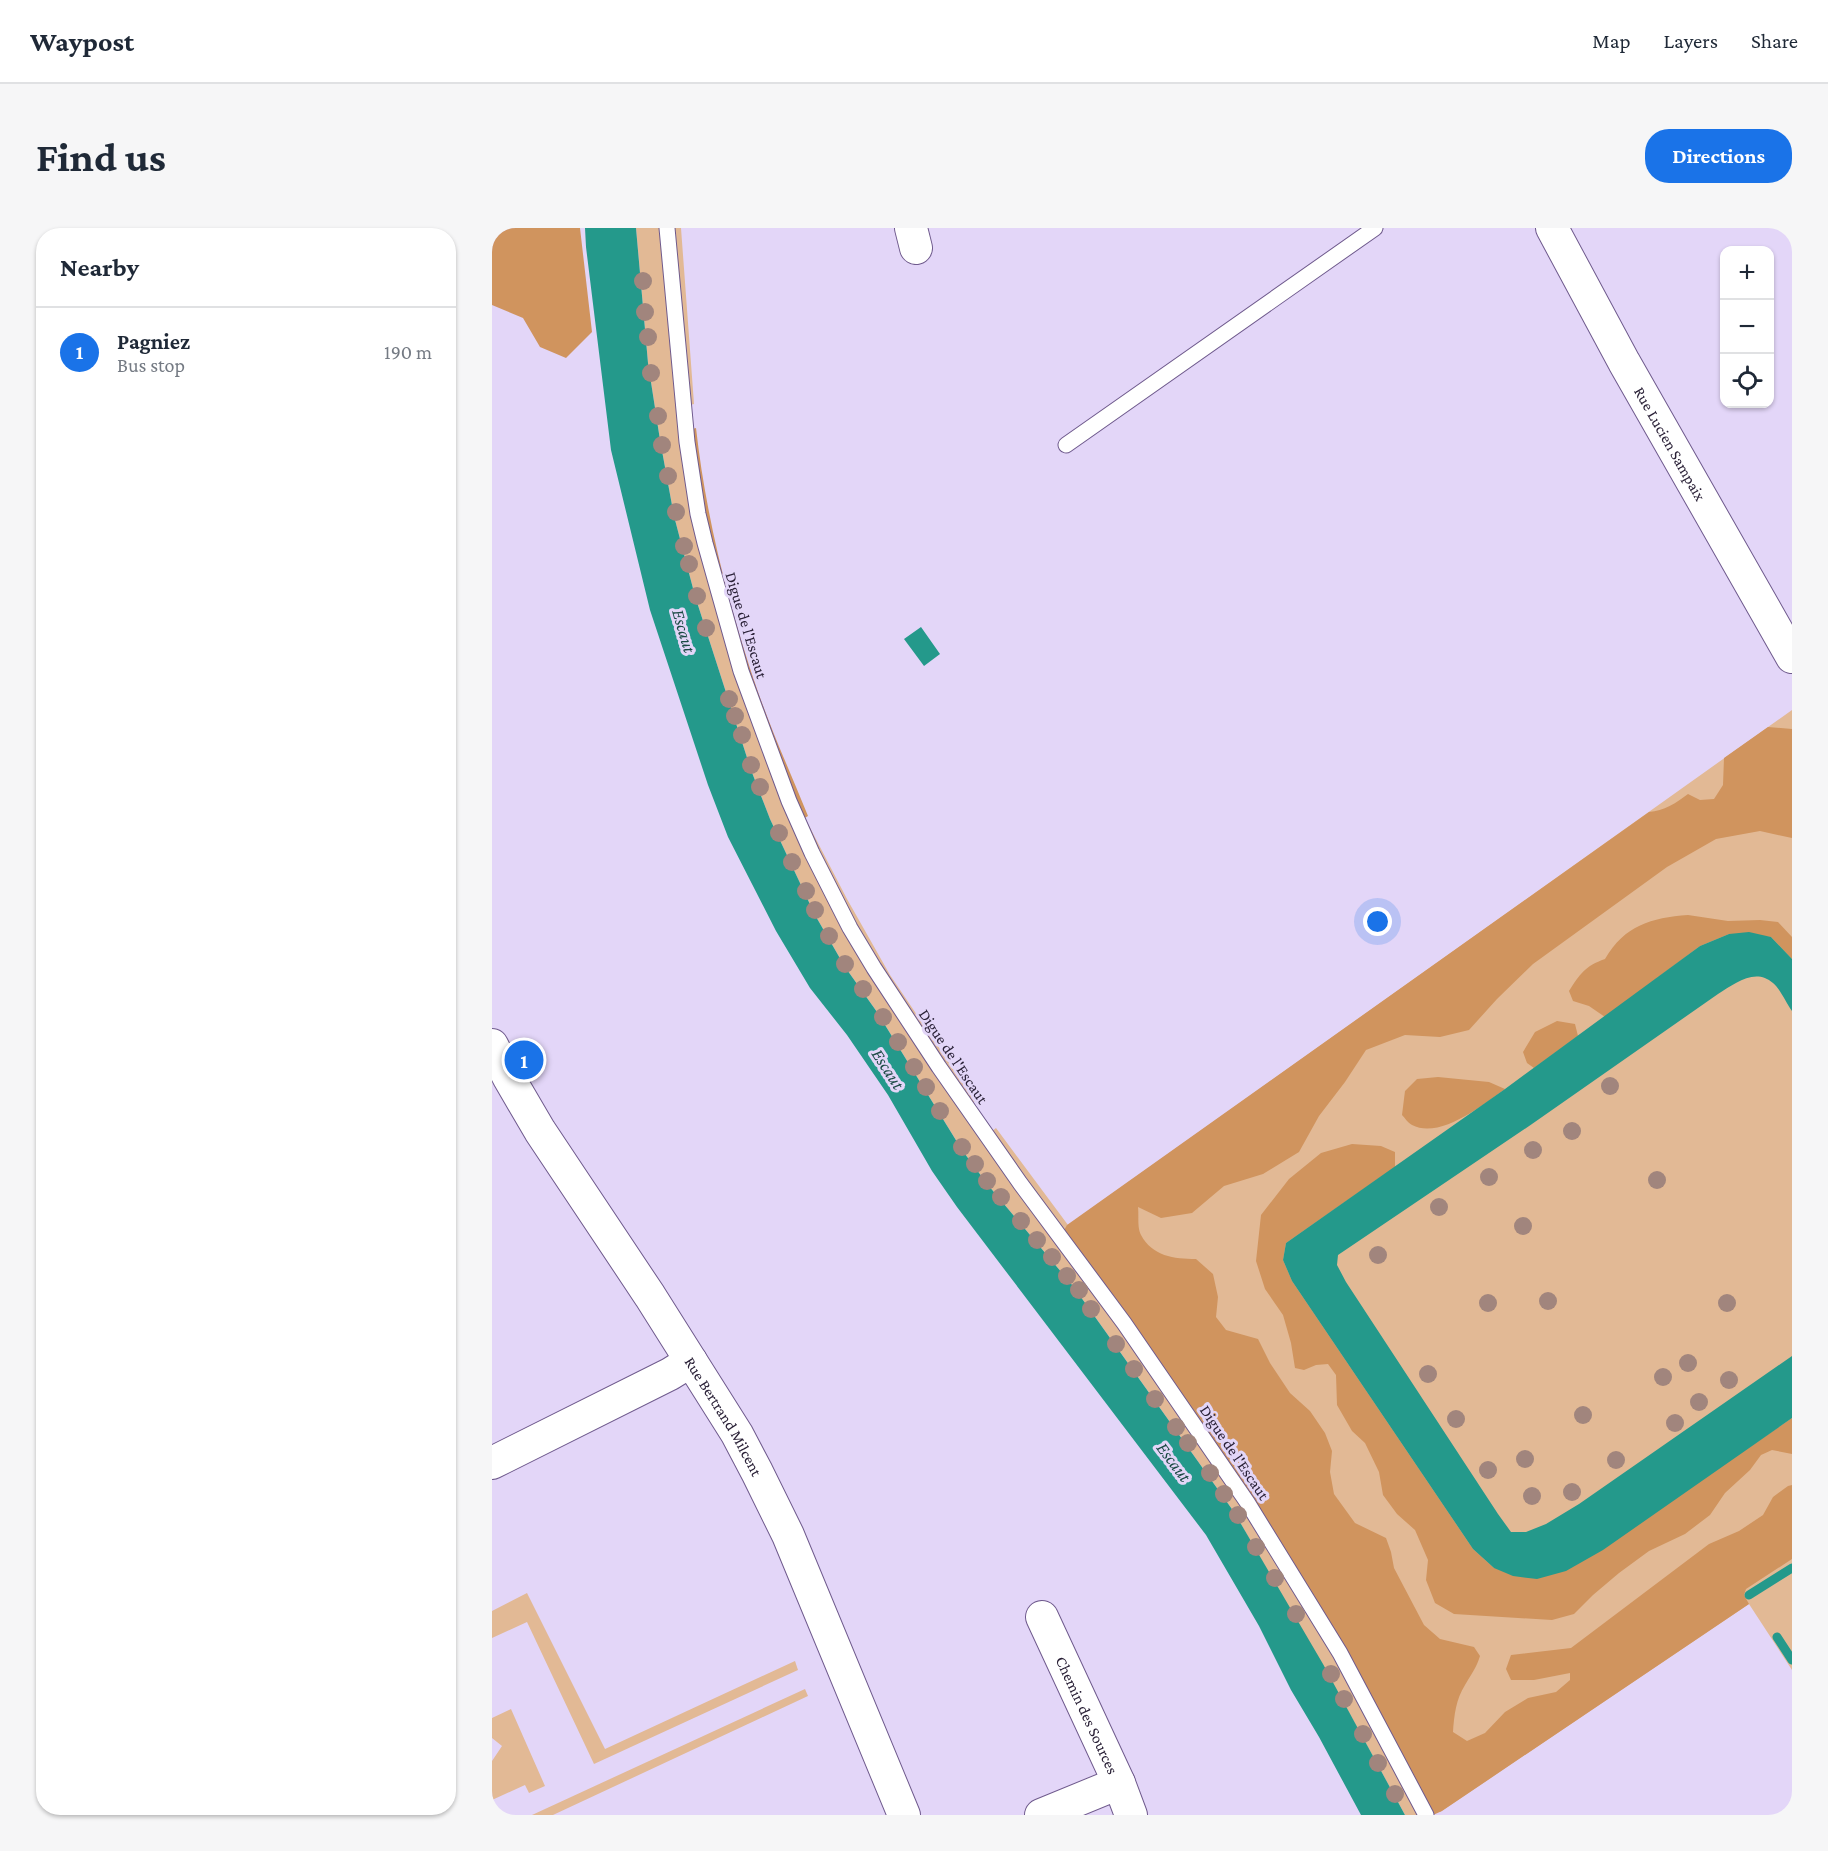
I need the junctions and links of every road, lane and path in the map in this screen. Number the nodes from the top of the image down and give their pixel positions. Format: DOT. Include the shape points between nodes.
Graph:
graph roads {
  1 [pos="667,228"];
  2 [pos="1375,228"];
  3 [pos="1552,228"];
  4 [pos="1066,446"];
  5 [pos="1792,657"];
  6 [pos="492,1045"];
  7 [pos="691,1361"];
  8 [pos="492,1464"];
  9 [pos="1042,1617"];
  10 [pos="1119,1783"];
  11 [pos="904,1815"];
  12 [pos="1041,1815"];
  13 [pos="1131,1815"];
  14 [pos="1426,1815"];
  1 -- 14 [label="lane, Digue de l'Escaut" via="687,442 698,514 741,671 812,853 850,928 939,1067 1130,1331 1247,1502 1340,1653"];
  2 -- 4 [label="lane"];
  3 -- 5 [label="street, Rue Lucien Sampaix"];
  6 -- 7 [label="street, Rue Bertrand Milcent" via="540,1131"];
  7 -- 8 [label="street"];
  7 -- 11 [label="street, Rue Bertrand Milcent" via="737,1434 783,1525"];
  9 -- 10 [label="street, Chemin des Sources"];
  10 -- 12 [label="street"];
  10 -- 13 [label="street, Chemin des Sources"];
}
